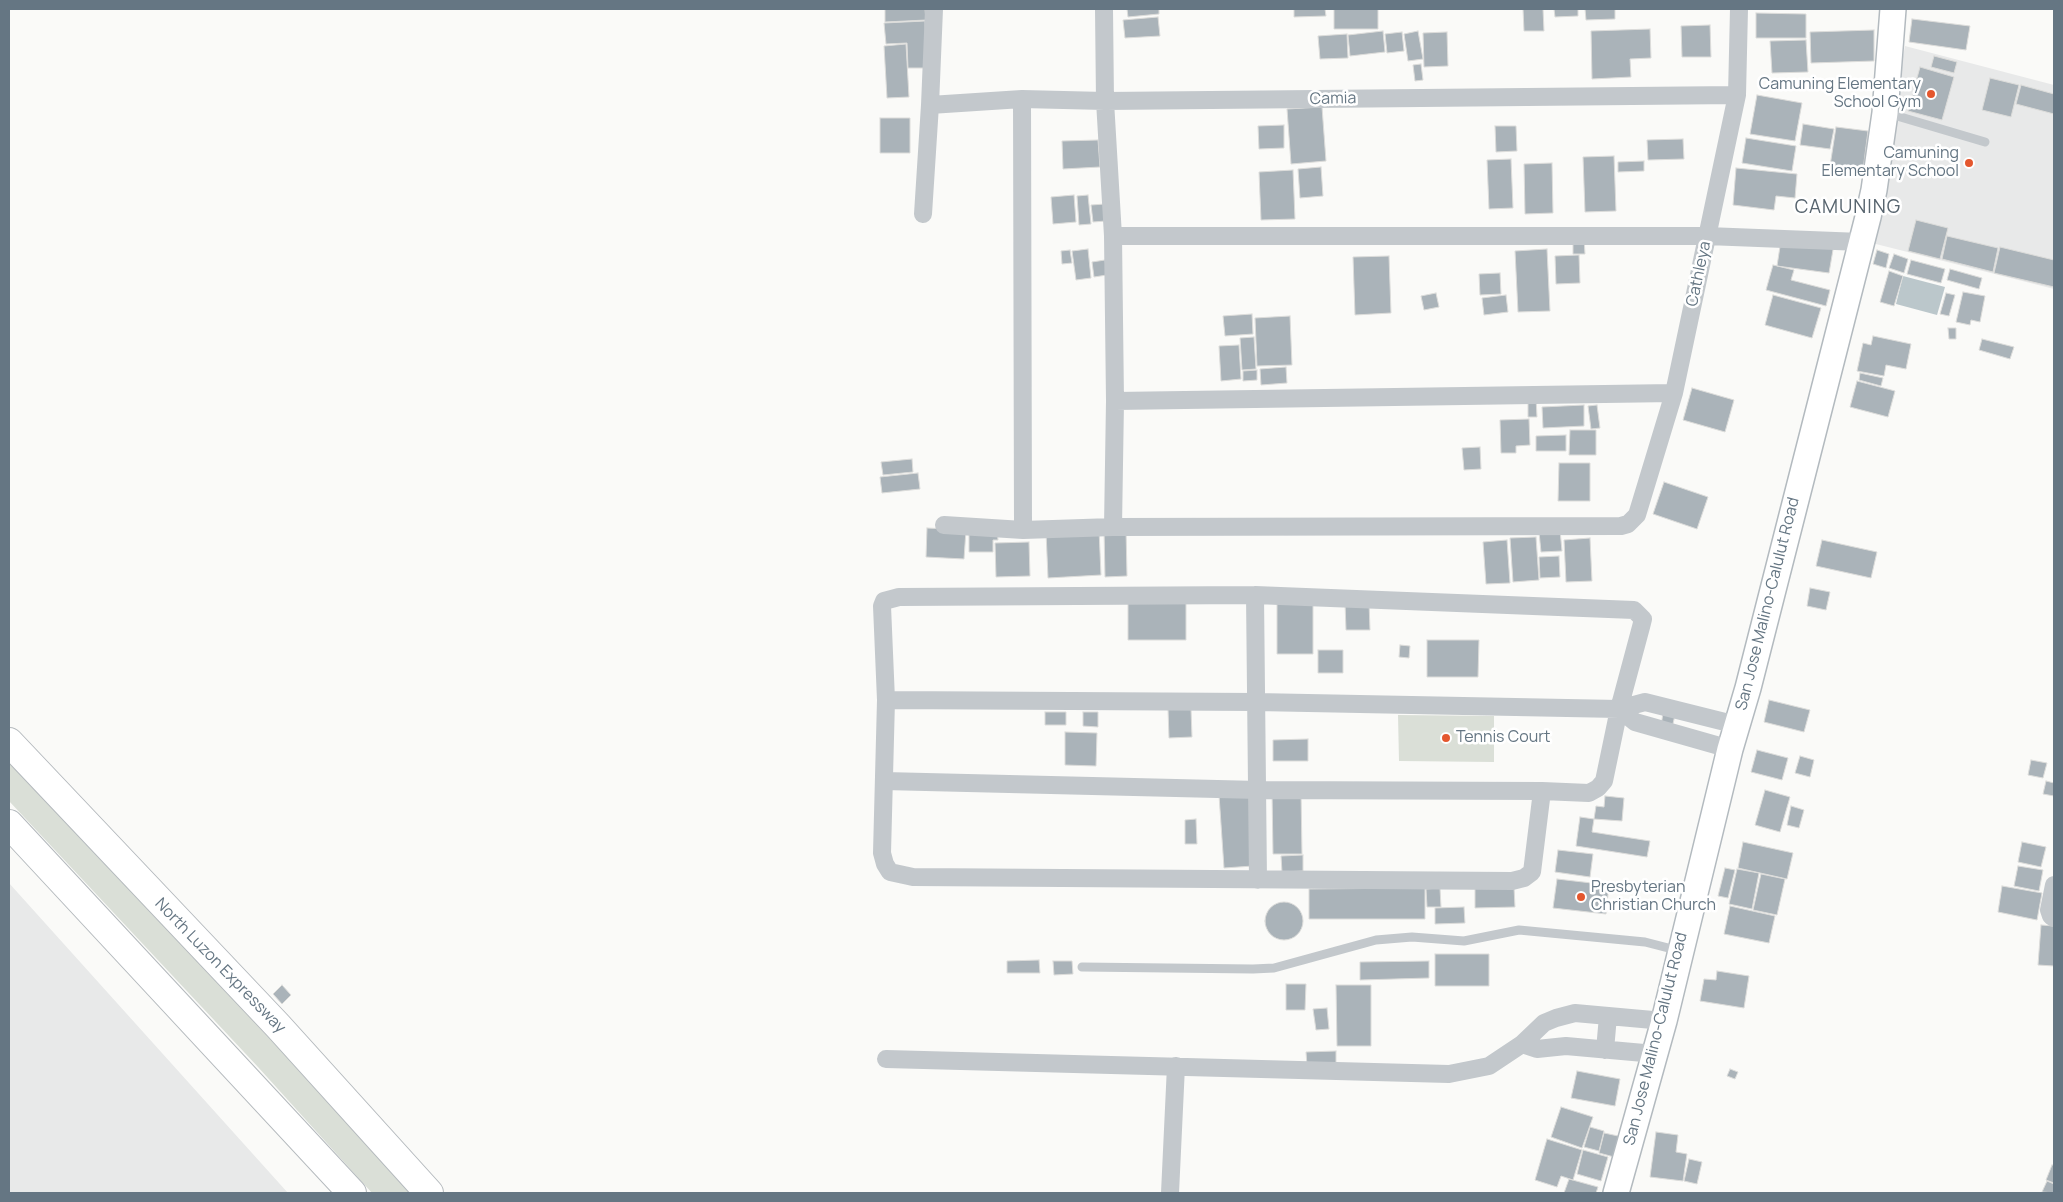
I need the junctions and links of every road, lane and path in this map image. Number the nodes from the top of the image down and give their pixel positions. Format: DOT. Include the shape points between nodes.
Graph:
graph roads {
  1 [pos="934,9"];
  2 [pos="1104,9"];
  3 [pos="1738,9"];
  4 [pos="1893,9"];
  5 [pos="1737,95"];
  6 [pos="1022,99"];
  7 [pos="1105,101"];
  8 [pos="930,106"];
  9 [pos="1884,113"];
  10 [pos="1985,142"];
  11 [pos="923,214"];
  12 [pos="1112,236"];
  13 [pos="1707,236"];
  14 [pos="1861,242"];
  15 [pos="1674,393"];
  16 [pos="1115,401"];
  17 [pos="944,525"];
  18 [pos="1113,527"];
  19 [pos="1023,530"];
  20 [pos="1255,595"];
  21 [pos="886,700"];
  22 [pos="1256,702"];
  23 [pos="1619,710"];
  24 [pos="1682,710"];
  25 [pos="1737,725"];
  26 [pos="1678,734"];
  27 [pos="9,742"];
  28 [pos="1730,749"];
  29 [pos="884,781"];
  30 [pos="1259,790"];
  31 [pos="1542,791"];
  32 [pos="9,824"];
  33 [pos="1258,880"];
  34 [pos="2054,885"];
  35 [pos="2054,918"];
  36 [pos="1680,950"];
  37 [pos="1082,966"];
  38 [pos="1608,1016"];
  39 [pos="1664,1021"];
  40 [pos="1522,1044"];
  41 [pos="1605,1050"];
  42 [pos="1655,1054"];
  43 [pos="886,1059"];
  44 [pos="1176,1066"];
  45 [pos="352,1193"];
  46 [pos="430,1193"];
  47 [pos="1170,1193"];
  48 [pos="1616,1193"];
  1 -- 8 [label="street"];
  2 -- 7 [label="street"];
  3 -- 5 [label="street, Cathleya"];
  4 -- 9 [label="main road, San Jose Malino-Calulut Road"];
  5 -- 7 [label="street, Camia"];
  5 -- 13 [label="street, Cathleya"];
  6 -- 7 [label="street, Camia"];
  6 -- 8 [label="street, Camia"];
  6 -- 19 [label="street"];
  7 -- 12 [label="street"];
  8 -- 11 [label="street"];
  9 -- 10 [label="lane"];
  9 -- 14 [label="main road, San Jose Malino-Calulut Road" via="1874,190"];
  12 -- 13 [label="street"];
  12 -- 16 [label="street"];
  13 -- 14 [label="street"];
  13 -- 15 [label="street, Cathleya"];
  14 -- 25 [label="main road, San Jose Malino-Calulut Road"];
  15 -- 16 [label="street"];
  15 -- 18 [label="street, Cathleya" via="1637,515 1621,526"];
  16 -- 18 [label="street"];
  17 -- 19 [label="street"];
  18 -- 19 [label="street"];
  20 -- 21 [label="street" via="891,598 882,606"];
  20 -- 22 [label="street"];
  20 -- 23 [label="street" via="1634,610 1643,619 1642,627"];
  21 -- 22 [label="street"];
  21 -- 29 [label="street"];
  22 -- 23 [label="street"];
  22 -- 30 [label="street"];
  23 -- 24 [label="street" via="1645,702"];
  23 -- 26 [label="street" via="1635,722"];
  23 -- 31 [label="street" via="1604,780 1598,788 1589,793"];
  24 -- 25 [label="street"];
  24 -- 26 [label="street"];
  25 -- 28 [label="main road, San Jose Malino-Calulut Road"];
  26 -- 28 [label="street"];
  27 -- 46 [label="highway, North Luzon Expressway" via="278,1026"];
  28 -- 36 [label="main road, San Jose Malino-Calulut Road"];
  29 -- 30 [label="street"];
  29 -- 33 [label="street" via="882,853 890,872 898,875"];
  30 -- 31 [label="street"];
  30 -- 33 [label="street"];
  31 -- 33 [label="street" via="1532,872 1524,878 1512,881"];
  32 -- 45 [label="highway"];
  34 -- 35 [label="street" via="2049,910"];
  36 -- 37 [label="lane" via="1645,942 1519,930 1464,941 1412,937 1376,940 1274,968"];
  36 -- 39 [label="main road, San Jose Malino-Calulut Road"];
  38 -- 39 [label="street"];
  38 -- 40 [label="street" via="1575,1014 1556,1018 1544,1023"];
  38 -- 41 [label="street"];
  39 -- 42 [label="main road, San Jose Malino-Calulut Road"];
  40 -- 41 [label="street" via="1538,1049 1566,1046"];
  40 -- 44 [label="street" via="1489,1066 1450,1074"];
  41 -- 42 [label="street"];
  42 -- 48 [label="main road, San Jose Malino-Calulut Road"];
  43 -- 44 [label="street"];
  44 -- 47 [label="street"];
}
